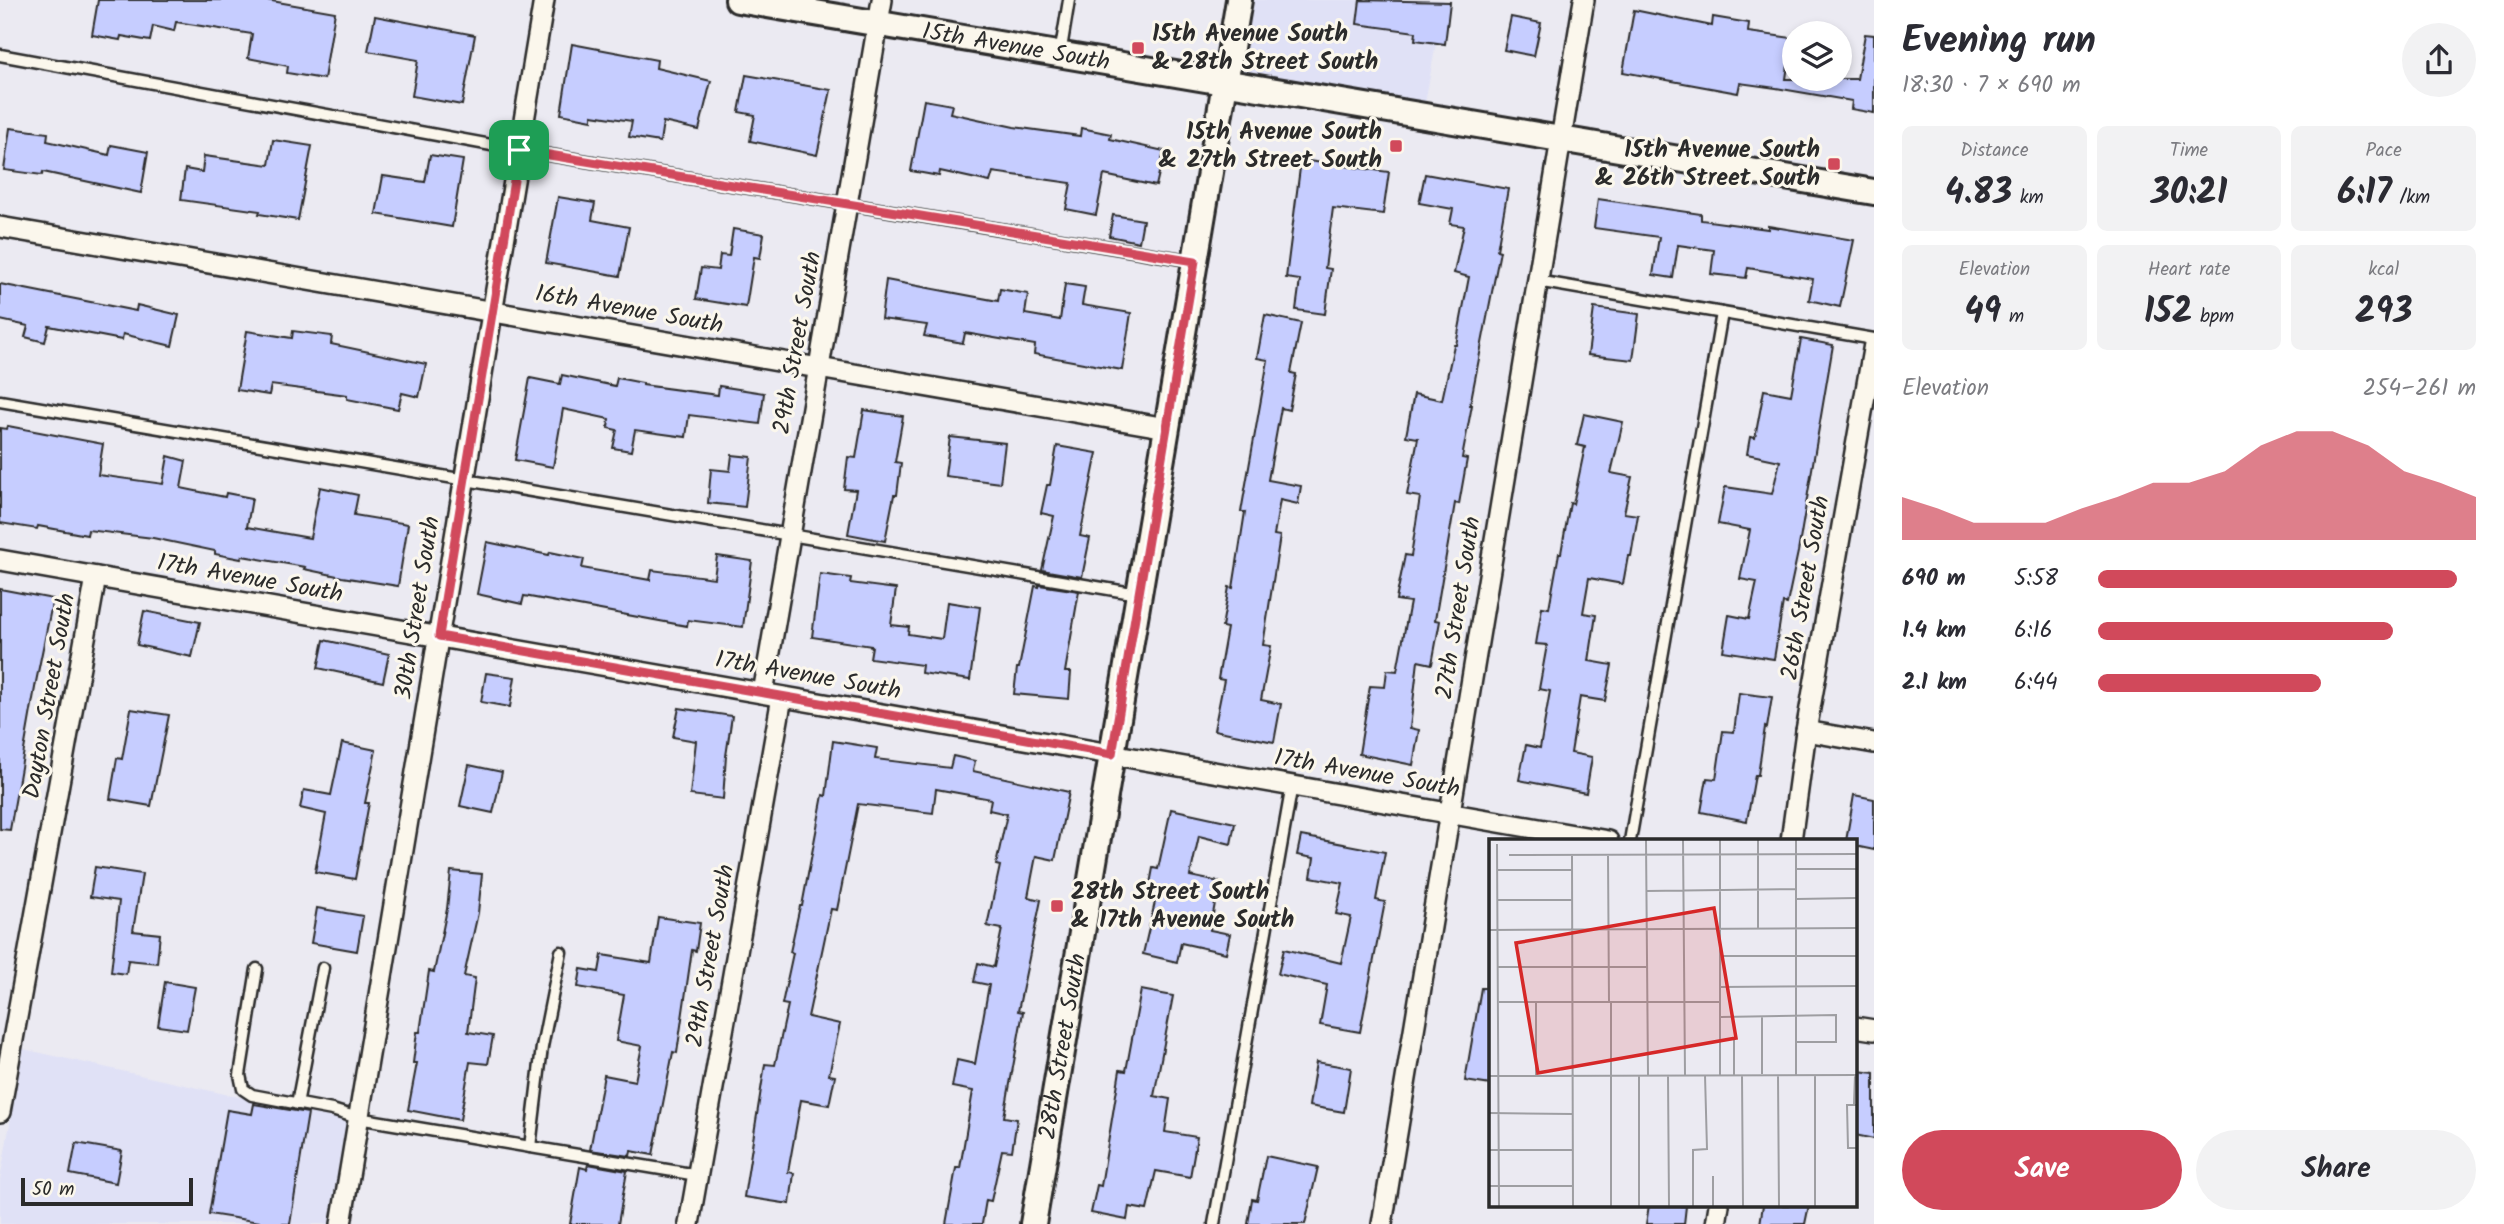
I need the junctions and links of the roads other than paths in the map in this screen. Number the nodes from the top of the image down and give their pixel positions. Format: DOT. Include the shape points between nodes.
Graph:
graph roads {
  1 [pos="544,0"];
  2 [pos="738,0"];
  3 [pos="882,0"];
  4 [pos="1069,0"];
  5 [pos="1239,0"];
  6 [pos="1584,0"];
  7 [pos="878,24"];
  8 [pos="0,55"];
  9 [pos="1060,55"];
  10 [pos="1224,82"];
  11 [pos="1561,139"];
  12 [pos="519,150"];
  13 [pos="1874,192"];
  14 [pos="847,205"];
  15 [pos="0,227"];
  16 [pos="1195,261"];
  17 [pos="1537,281"];
  18 [pos="493,312"];
  19 [pos="1722,313"];
  20 [pos="1874,342"];
  21 [pos="819,368"];
  22 [pos="0,401"];
  23 [pos="1167,428"];
  24 [pos="1865,452"];
  25 [pos="464,481"];
  26 [pos="790,537"];
  27 [pos="0,560"];
  28 [pos="96,577"];
  29 [pos="1139,595"];
  30 [pos="439,636"];
  31 [pos="773,695"];
  32 [pos="1806,731"];
  33 [pos="1874,743"];
  34 [pos="1112,754"];
  35 [pos="1292,785"];
  36 [pos="1450,813"];
  37 [pos="1597,839"];
  38 [pos="1630,839"];
  39 [pos="1791,839"];
  40 [pos="561,952"];
  41 [pos="323,968"];
  42 [pos="257,969"];
  43 [pos="1856,1027"];
  44 [pos="1874,1030"];
  45 [pos="297,1104"];
  46 [pos="0,1112"];
  47 [pos="358,1118"];
  48 [pos="530,1147"];
  49 [pos="697,1175"];
  50 [pos="1719,1206"];
  51 [pos="341,1224"];
  52 [pos="689,1224"];
  53 [pos="1033,1224"];
  54 [pos="1214,1224"];
  55 [pos="1382,1224"];
  56 [pos="1716,1224"];
  1 -- 12 [label="street, 30th Street South"];
  2 -- 7 [label="street, 15th Avenue South"];
  3 -- 7 [label="street, 29th Street South"];
  4 -- 9 [label="lane"];
  5 -- 10 [label="street, 28th Street South"];
  6 -- 11 [label="street, 27th Street South"];
  7 -- 9 [label="street, 15th Avenue South"];
  7 -- 14 [label="street, 29th Street South"];
  8 -- 12 [label="lane"];
  9 -- 10 [label="street, 15th Avenue South"];
  10 -- 11 [label="street, 15th Avenue South"];
  10 -- 16 [label="street, 28th Street South"];
  11 -- 13 [label="street, 15th Avenue South"];
  11 -- 17 [label="street, 27th Street South"];
  12 -- 14 [label="lane"];
  12 -- 18 [label="street, 30th Street South"];
  14 -- 16 [label="lane"];
  14 -- 21 [label="street, 29th Street South"];
  15 -- 18 [label="street, 16th Avenue South"];
  16 -- 23 [label="street, 28th Street South"];
  17 -- 19 [label="lane"];
  17 -- 36 [label="street, 27th Street South"];
  18 -- 21 [label="street, 16th Avenue South"];
  18 -- 25 [label="street, 30th Street South"];
  19 -- 20 [label="lane"];
  19 -- 38 [label="lane"];
  20 -- 24 [label="street, 26th Street South"];
  21 -- 23 [label="street, 16th Avenue South"];
  21 -- 26 [label="street, 29th Street South"];
  22 -- 25 [label="lane"];
  23 -- 29 [label="street, 28th Street South"];
  24 -- 32 [label="street, 26th Street South"];
  25 -- 26 [label="lane"];
  25 -- 30 [label="street, 30th Street South"];
  26 -- 29 [label="lane"];
  26 -- 31 [label="street, 29th Street South"];
  27 -- 28 [label="street, 17th Avenue South"];
  28 -- 30 [label="street, 17th Avenue South"];
  28 -- 46 [label="street, Dayton Street South"];
  29 -- 34 [label="street, 28th Street South"];
  30 -- 31 [label="street, 17th Avenue South"];
  30 -- 47 [label="street, 30th Street South"];
  31 -- 34 [label="street, 17th Avenue South"];
  31 -- 49 [label="street, 29th Street South"];
  32 -- 33 [label="street"];
  32 -- 39 [label="street, 26th Street South"];
  34 -- 35 [label="street, 17th Avenue South"];
  34 -- 53 [label="street, 28th Street South"];
  35 -- 36 [label="street, 17th Avenue South"];
  35 -- 54 [label="lane"];
  36 -- 37 [label="street, 17th Avenue South"];
  36 -- 55 [label="street, 27th Street South"];
  40 -- 48 [label="lane" via="542,1047"];
  41 -- 45 [label="lane"];
  42 -- 45 [label="lane" via="240,1076 243,1089 252,1096"];
  43 -- 44 [label="street"];
  45 -- 47 [label="lane"];
  47 -- 48 [label="lane"];
  47 -- 51 [label="street, 30th Street South"];
  48 -- 49 [label="lane"];
  49 -- 52 [label="street, 29th Street South"];
  50 -- 56 [label="street"];
}
